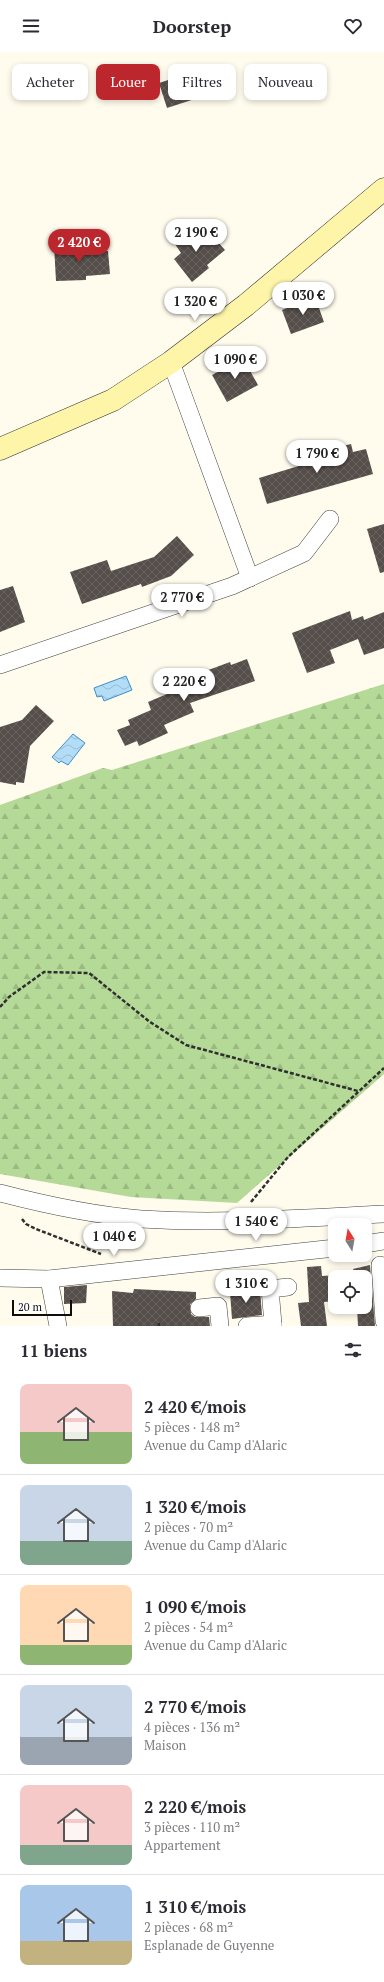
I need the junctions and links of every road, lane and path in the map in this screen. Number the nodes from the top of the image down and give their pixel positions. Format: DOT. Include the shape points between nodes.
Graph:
graph roads {
  1 [pos="384,189"];
  2 [pos="171,362"];
  3 [pos="0,449"];
  4 [pos="330,519"];
  5 [pos="250,578"];
  6 [pos="0,665"];
  7 [pos="0,1007"];
  8 [pos="384,1068"];
  9 [pos="358,1092"];
  10 [pos="3,1194"];
  11 [pos="384,1214"];
  12 [pos="235,1220"];
  13 [pos="384,1241"];
  14 [pos="372,1243"];
  15 [pos="328,1249"];
  16 [pos="381,1260"];
  17 [pos="134,1269"];
  18 [pos="0,1278"];
  19 [pos="50,1279"];
  20 [pos="288,1287"];
  21 [pos="199,1308"];
  22 [pos="384,1321"];
  23 [pos="273,1325"];
  24 [pos="58,1326"];
  25 [pos="220,1326"];
  26 [pos="247,1326"];
  1 -- 2 [label="main road" via="246,305"];
  2 -- 3 [label="main road" via="113,400"];
  2 -- 5 [label="street"];
  4 -- 5 [label="street" via="304,553"];
  5 -- 6 [label="street"];
  7 -- 9 [label="path" via="9,997 44,972 88,973 150,1022 186,1045"];
  8 -- 9 [label="path"];
  9 -- 12 [label="path" via="288,1157"];
  10 -- 12 [label="street" via="51,1206 140,1218"];
  10 -- 17 [label="path" via="26,1224"];
  11 -- 12 [label="street"];
  13 -- 14 [label="street"];
  15 -- 17 [label="street"];
  16 -- 22 [label="street"];
  17 -- 19 [label="street"];
  18 -- 19 [label="street"];
  19 -- 24 [label="street"];
  20 -- 23 [label="street" via="270,1290"];
  21 -- 25 [label="street" via="218,1306"];
  23 -- 26 [label="street"];
}
